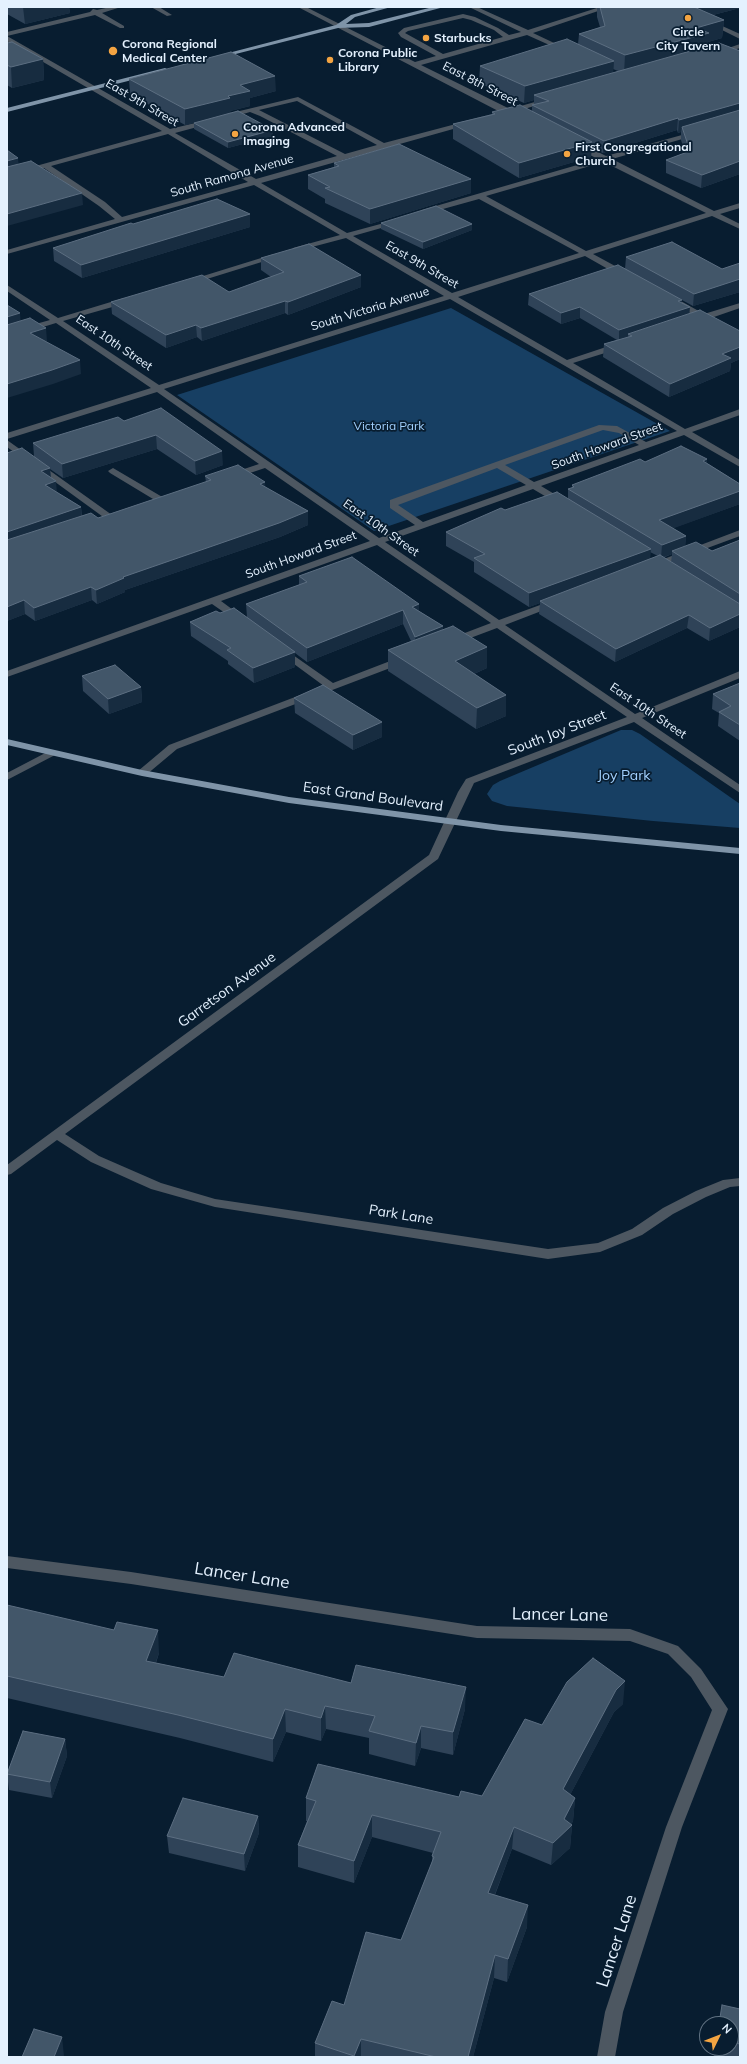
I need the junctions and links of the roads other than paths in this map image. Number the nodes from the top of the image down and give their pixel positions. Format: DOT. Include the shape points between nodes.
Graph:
graph roads {
  1 [pos="86,7"];
  2 [pos="118,7"];
  3 [pos="154,7"];
  4 [pos="301,7"];
  5 [pos="388,7"];
  6 [pos="441,7"];
  7 [pos="472,7"];
  8 [pos="607,7"];
  9 [pos="96,12"];
  10 [pos="169,15"];
  11 [pos="338,26"];
  12 [pos="122,27"];
  13 [pos="720,27"];
  14 [pos="529,32"];
  15 [pos="7,34"];
  16 [pos="740,36"];
  17 [pos="7,38"];
  18 [pos="508,38"];
  19 [pos="739,47"];
  20 [pos="707,55"];
  21 [pos="442,56"];
  22 [pos="576,56"];
  23 [pos="211,58"];
  24 [pos="415,64"];
  25 [pos="174,68"];
  26 [pos="92,88"];
  27 [pos="556,98"];
  28 [pos="7,110"];
  29 [pos="250,110"];
  30 [pos="509,111"];
  31 [pos="496,115"];
  32 [pos="522,118"];
  33 [pos="475,121"];
  34 [pos="702,130"];
  35 [pos="168,132"];
  36 [pos="571,142"];
  37 [pos="384,146"];
  38 [pos="344,157"];
  39 [pos="605,159"];
  40 [pos="17,163"];
  41 [pos="44,165"];
  42 [pos="27,170"];
  43 [pos="7,176"];
  44 [pos="255,182"];
  45 [pos="480,196"];
  46 [pos="740,205"];
  47 [pos="713,214"];
  48 [pos="120,220"];
  49 [pos="740,227"];
  50 [pos="346,236"];
  51 [pos="7,252"];
  52 [pos="586,254"];
  53 [pos="635,280"];
  54 [pos="186,283"];
  55 [pos="7,286"];
  56 [pos="451,296"];
  57 [pos="133,298"];
  58 [pos="669,299"];
  59 [pos="740,305"];
  60 [pos="704,317"];
  61 [pos="57,321"];
  62 [pos="689,322"];
  63 [pos="716,324"];
  64 [pos="7,335"];
  65 [pos="624,344"];
  66 [pos="566,363"];
  67 [pos="157,388"];
  68 [pos="740,412"];
  69 [pos="685,432"];
  70 [pos="7,437"];
  71 [pos="646,446"];
  72 [pos="740,464"];
  73 [pos="266,465"];
  74 [pos="498,465"];
  75 [pos="113,471"];
  76 [pos="221,480"];
  77 [pos="535,486"];
  78 [pos="146,505"];
  79 [pos="574,510"];
  80 [pos="94,522"];
  81 [pos="422,526"];
  82 [pos="740,533"];
  83 [pos="378,542"];
  84 [pos="647,555"];
  85 [pos="660,563"];
  86 [pos="645,568"];
  87 [pos="673,571"];
  88 [pos="564,599"];
  89 [pos="213,600"];
  90 [pos="498,624"];
  91 [pos="251,628"];
  92 [pos="276,646"];
  93 [pos="440,646"];
  94 [pos="411,657"];
  95 [pos="7,674"];
  96 [pos="740,674"];
  97 [pos="332,687"];
  98 [pos="634,718"];
  99 [pos="7,742"];
  100 [pos="51,753"];
  101 [pos="142,773"];
  102 [pos="7,777"];
  103 [pos="740,790"];
  104 [pos="450,822"];
  105 [pos="740,851"];
  106 [pos="56,1134"];
  107 [pos="7,1171"];
  108 [pos="740,1182"];
  109 [pos="7,1562"];
  110 [pos="606,2057"];
  1 -- 9 [label="street"];
  2 -- 9 [label="street"];
  3 -- 10 [label="street"];
  4 -- 11 [label="street, East 8th Street"];
  5 -- 11 [label="main road" via="353,16"];
  6 -- 11 [label="main road" via="369,25"];
  7 -- 14 [label="street"];
  8 -- 14 [label="street"];
  9 -- 12 [label="street"];
  9 -- 15 [label="street"];
  11 -- 23 [label="main road"];
  11 -- 24 [label="street, East 8th Street"];
  13 -- 16 [label="street"];
  14 -- 18 [label="street"];
  14 -- 22 [label="street"];
  17 -- 26 [label="street, East 9th Street"];
  18 -- 21 [label="street"];
  18 -- 21 [label="street" via="496,29 463,16 406,29 401,33"];
  19 -- 20 [label="street"];
  21 -- 24 [label="street"];
  24 -- 30 [label="street, East 8th Street"];
  25 -- 26 [label="main road"];
  26 -- 28 [label="main road"];
  26 -- 35 [label="street, East 9th Street"];
  27 -- 30 [label="street"];
  29 -- 35 [label="street"];
  29 -- 37 [label="street" via="298,99"];
  29 -- 38 [label="street" via="263,114"];
  30 -- 31 [label="street"];
  30 -- 32 [label="street, East 8th Street"];
  33 -- 37 [label="street, South Ramona Avenue"];
  34 -- 39 [label="street"];
  35 -- 41 [label="street"];
  35 -- 44 [label="street, East 9th Street"];
  36 -- 39 [label="street"];
  37 -- 38 [label="street, South Ramona Avenue"];
  38 -- 44 [label="street, South Ramona Avenue"];
  39 -- 45 [label="street"];
  39 -- 47 [label="street"];
  40 -- 42 [label="street"];
  41 -- 42 [label="street"];
  41 -- 48 [label="street" via="102,204"];
  42 -- 43 [label="street"];
  44 -- 48 [label="street, South Ramona Avenue"];
  44 -- 50 [label="street, East 9th Street"];
  45 -- 50 [label="street"];
  45 -- 52 [label="street"];
  46 -- 47 [label="street, South Victoria Avenue"];
  47 -- 49 [label="street"];
  47 -- 52 [label="street, South Victoria Avenue"];
  48 -- 51 [label="street, South Ramona Avenue"];
  50 -- 54 [label="street"];
  50 -- 56 [label="street, East 9th Street"];
  52 -- 53 [label="street"];
  52 -- 56 [label="street, South Victoria Avenue"];
  55 -- 61 [label="street, East 10th Street"];
  56 -- 66 [label="street, East 9th Street"];
  56 -- 67 [label="street, South Victoria Avenue"];
  57 -- 61 [label="street"];
  58 -- 60 [label="street"];
  59 -- 60 [label="street"];
  60 -- 62 [label="street"];
  60 -- 63 [label="street"];
  61 -- 64 [label="street"];
  61 -- 67 [label="street, East 10th Street"];
  65 -- 66 [label="street"];
  66 -- 69 [label="street, East 9th Street"];
  67 -- 70 [label="street, South Victoria Avenue"];
  67 -- 73 [label="street, East 10th Street"];
  68 -- 69 [label="street, South Howard Street"];
  69 -- 71 [label="street, South Howard Street"];
  69 -- 72 [label="street, East 9th Street"];
  70 -- 80 [label="street" via="112,516"];
  71 -- 74 [label="street" via="618,430 602,427"];
  71 -- 77 [label="street, South Howard Street"];
  73 -- 76 [label="street"];
  73 -- 83 [label="street, East 10th Street"];
  74 -- 77 [label="street"];
  74 -- 81 [label="street" via="393,502 393,506"];
  75 -- 78 [label="street" via="165,498"];
  77 -- 79 [label="street"];
  77 -- 81 [label="street, South Howard Street"];
  81 -- 83 [label="street, South Howard Street"];
  82 -- 85 [label="street"];
  83 -- 89 [label="street, South Howard Street"];
  83 -- 90 [label="street, East 10th Street"];
  84 -- 85 [label="street"];
  85 -- 86 [label="street"];
  85 -- 87 [label="street"];
  88 -- 90 [label="street"];
  89 -- 91 [label="street"];
  89 -- 95 [label="street, South Howard Street"];
  90 -- 93 [label="street"];
  90 -- 98 [label="street, East 10th Street"];
  92 -- 97 [label="street"];
  94 -- 97 [label="street"];
  96 -- 98 [label="street, South Joy Street"];
  97 -- 101 [label="street" via="174,747"];
  98 -- 103 [label="street, East 10th Street"];
  98 -- 104 [label="street, South Joy Street" via="470,781"];
  99 -- 100 [label="main road, East Grand Boulevard"];
  100 -- 101 [label="main road, East Grand Boulevard"];
  100 -- 102 [label="street"];
  101 -- 104 [label="main road, East Grand Boulevard" via="254,795"];
  104 -- 105 [label="main road, East Grand Boulevard" via="579,837"];
  104 -- 106 [label="street, Garretson Avenue" via="434,857"];
  106 -- 107 [label="street, Garretson Avenue"];
  106 -- 108 [label="street, Park Lane" via="95,1159 156,1186 215,1203 548,1254 600,1247 638,1232 668,1211 701,1194 728,1183"];
  109 -- 110 [label="street, Lancer Lane" via="131,1578 477,1632 630,1635 673,1650 696,1673 720,1709 674,1827 614,2012"];
}
